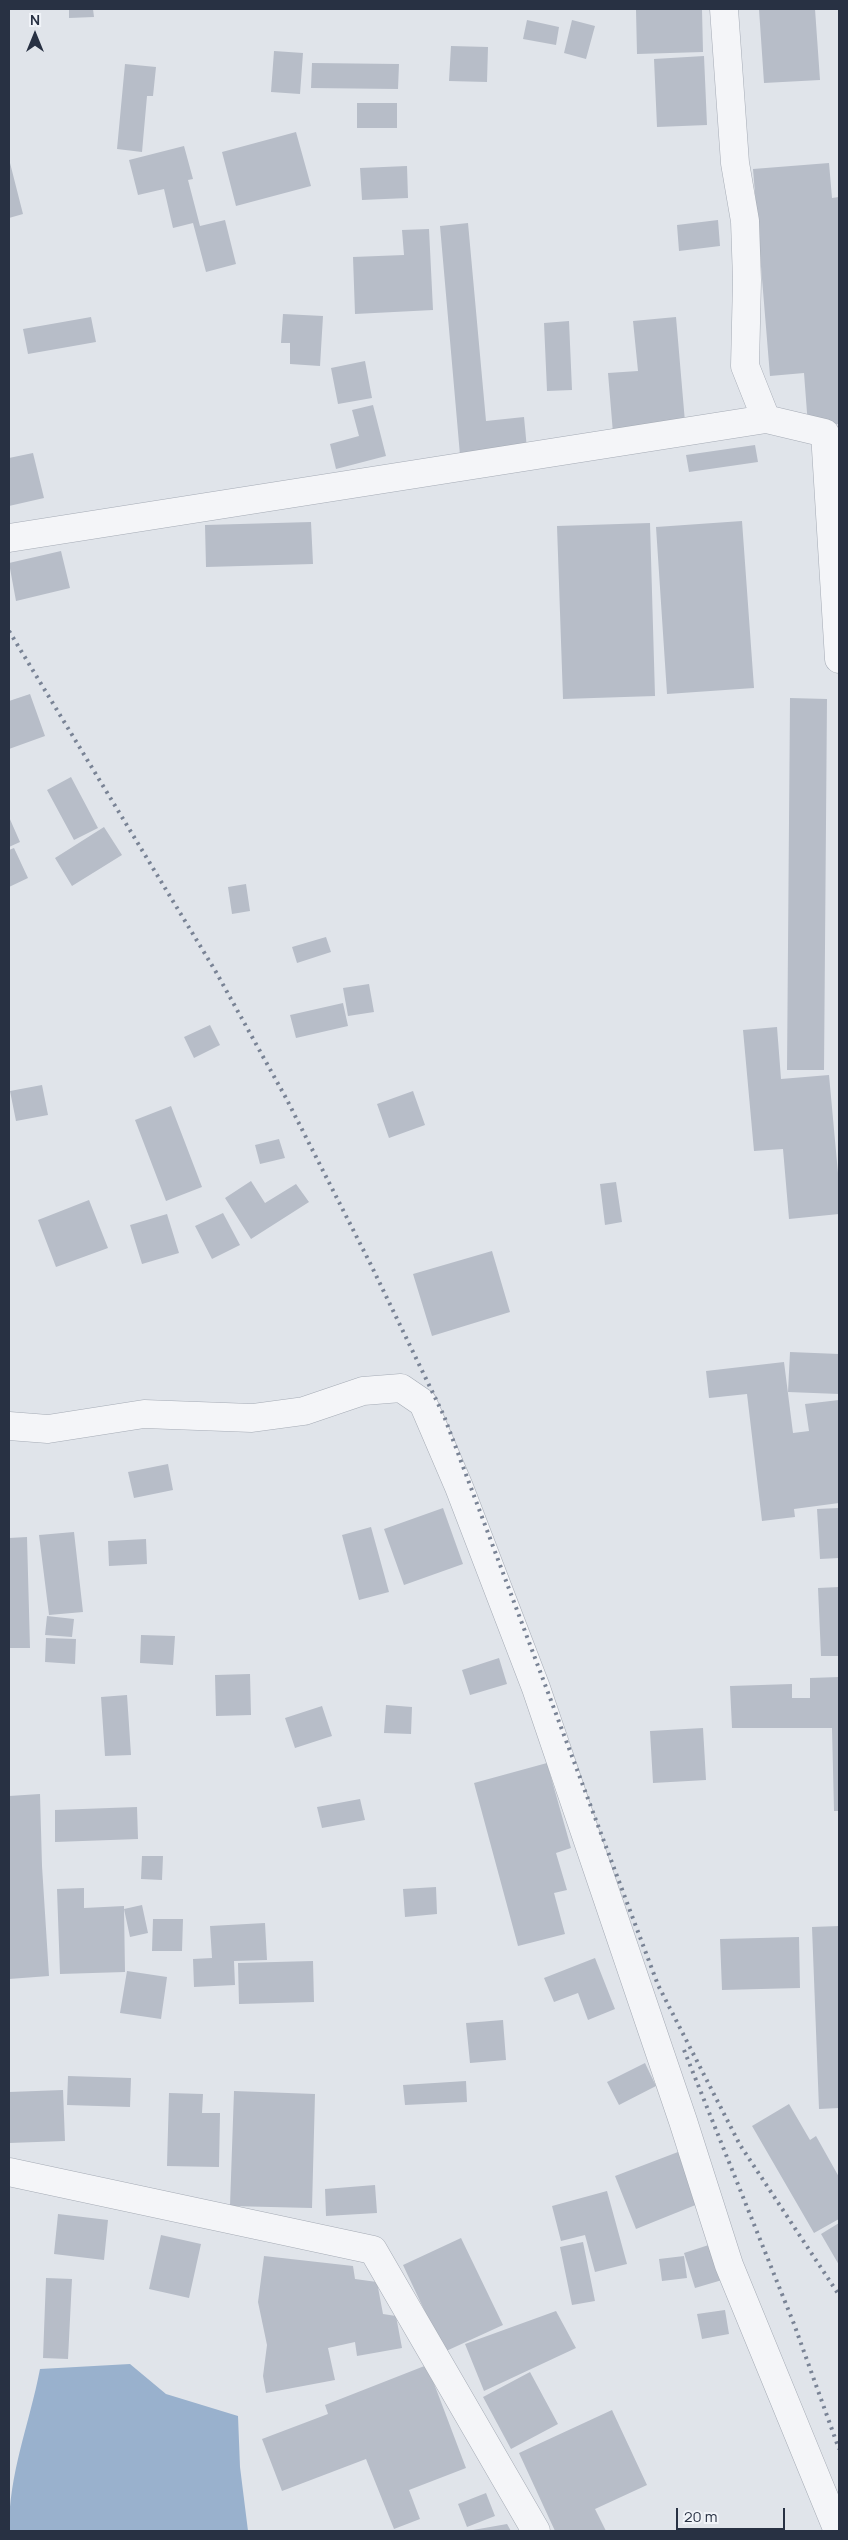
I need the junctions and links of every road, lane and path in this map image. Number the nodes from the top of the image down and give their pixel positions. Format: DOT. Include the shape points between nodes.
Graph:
graph roads {
  1 [pos="724,9"];
  2 [pos="766,420"];
  3 [pos="9,538"];
  4 [pos="839,659"];
  5 [pos="9,1426"];
  6 [pos="9,2172"];
  7 [pos="536,2531"];
  8 [pos="838,2531"];
  1 -- 2 [label="street" via="735,163 744,221 747,280 744,366"];
  2 -- 3 [label="street"];
  2 -- 4 [label="street" via="825,433"];
  5 -- 8 [label="street" via="48,1429 144,1414 252,1418 304,1411 364,1391 401,1388 423,1403 459,1487 536,1688 729,2265"];
  6 -- 7 [label="street" via="373,2250"];
}
